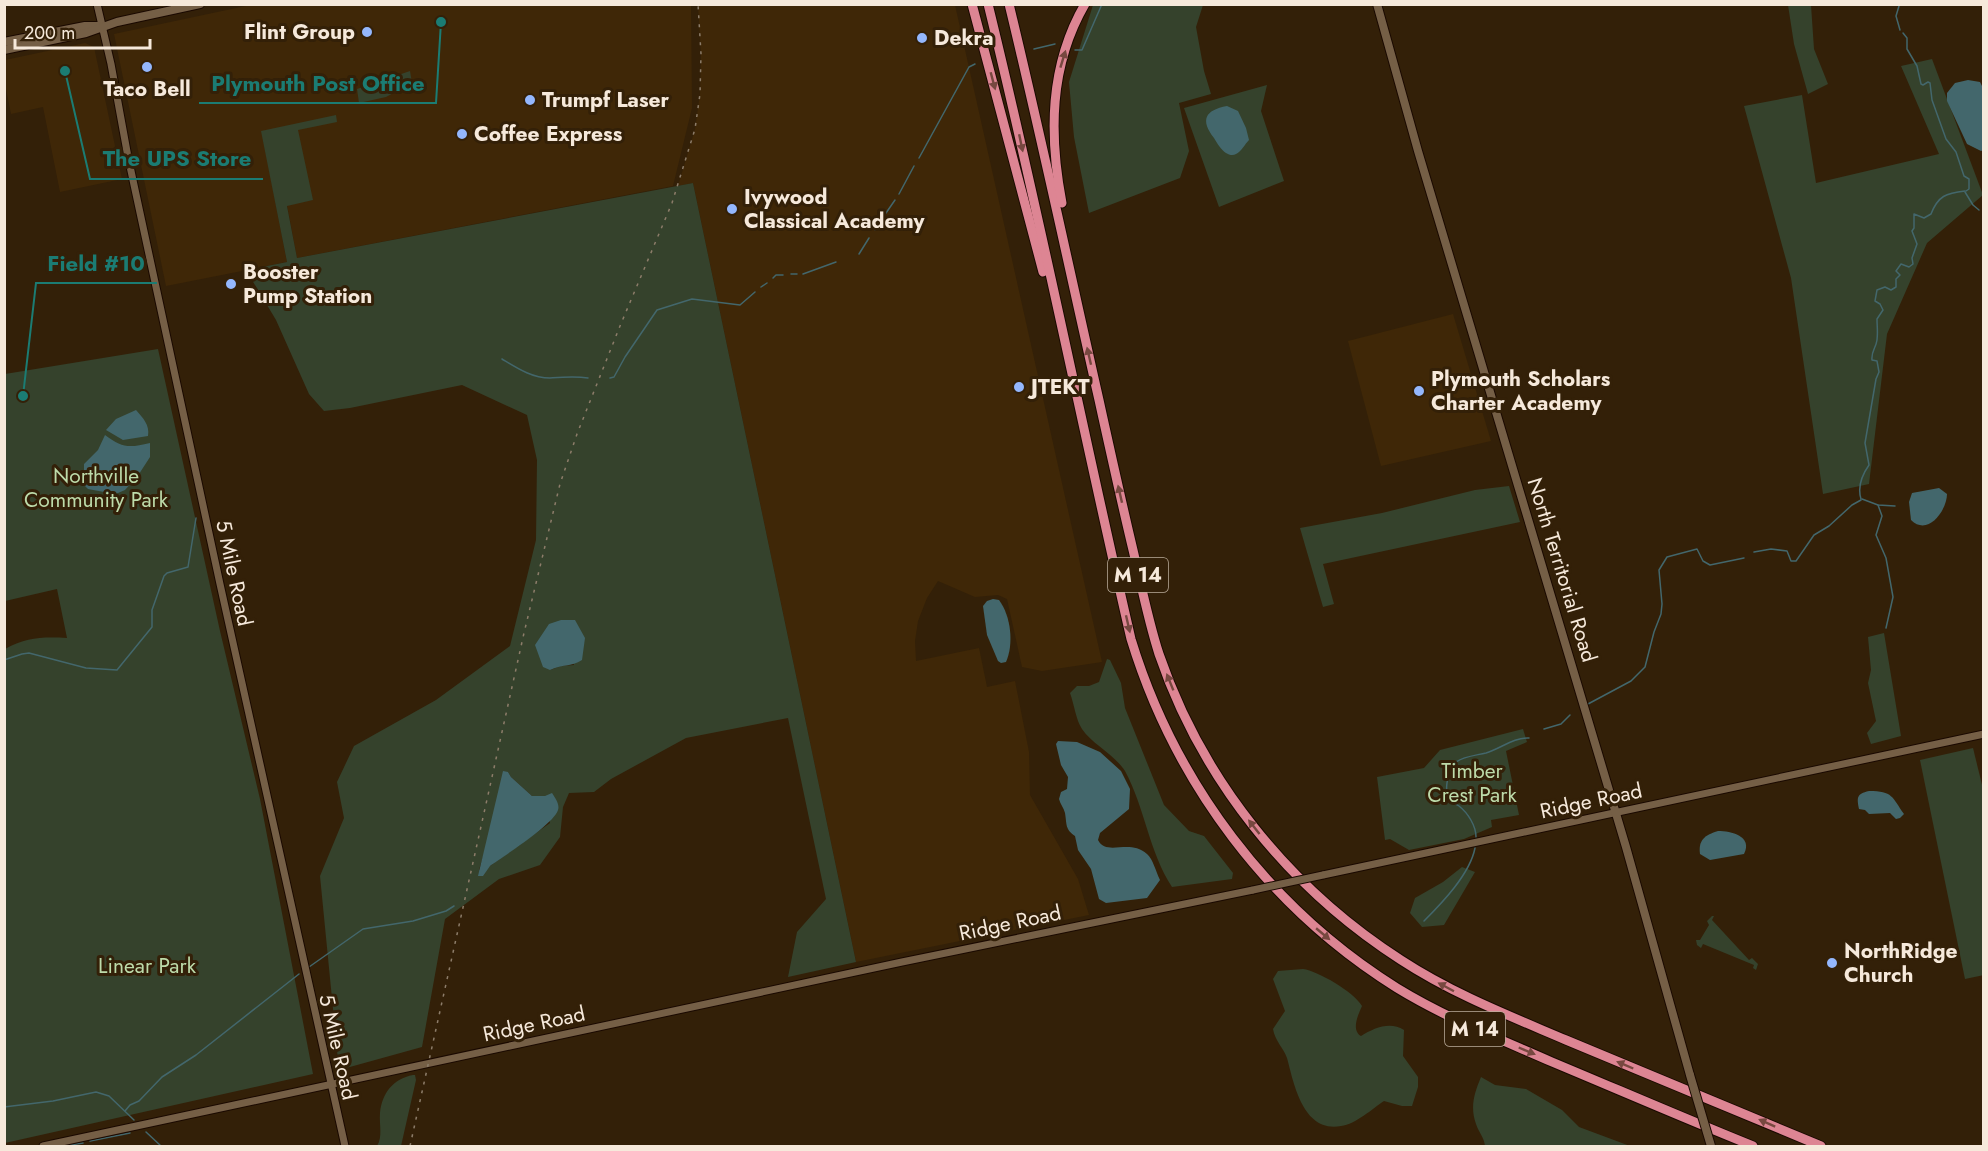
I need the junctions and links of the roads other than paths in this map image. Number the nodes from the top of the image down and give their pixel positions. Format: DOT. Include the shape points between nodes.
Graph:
graph roads {
  1 [pos="97,4"];
  2 [pos="200,4"];
  3 [pos="972,4"];
  4 [pos="988,4"];
  5 [pos="1009,4"];
  6 [pos="1085,4"];
  7 [pos="1377,4"];
  8 [pos="102,25"];
  9 [pos="4,42"];
  10 [pos="4,50"];
  11 [pos="1078,303"];
  12 [pos="1061,332"];
  13 [pos="1983,734"];
  14 [pos="1615,812"];
  15 [pos="330,1085"];
  16 [pos="43,1146"];
  17 [pos="345,1146"];
  18 [pos="1711,1146"];
  19 [pos="1753,1146"];
  20 [pos="1821,1146"];
  1 -- 8 [label="street, 5 Mile Road"];
  2 -- 8 [label="main road"];
  3 -- 12 [label="highway, one-way"];
  4 -- 12 [label="highway, M 14, one-way"];
  5 -- 11 [label="highway, M 14"];
  11 -- 6 [label="highway, one-way" via="1056,173 1053,112 1062,61"];
  7 -- 14 [label="main road, North Territorial Road"];
  8 -- 9 [label="main road"];
  8 -- 10 [label="main road" via="86,33"];
  8 -- 15 [label="street, 5 Mile Road"];
  20 -- 11 [label="highway, M 14, one-way" via="1440,983 1352,925 1273,851 1206,758 1164,666 1142,593"];
  12 -- 19 [label="highway, M 14, one-way" via="1129,628 1147,684 1186,768 1254,865 1324,935 1418,1000 1465,1024"];
  13 -- 14 [label="street, Ridge Road"];
  14 -- 15 [label="street, Ridge Road, bridge"];
  14 -- 18 [label="main road, North Territorial Road, bridge"];
  15 -- 16 [label="street, Ridge Road"];
  15 -- 17 [label="street, 5 Mile Road"];
}
